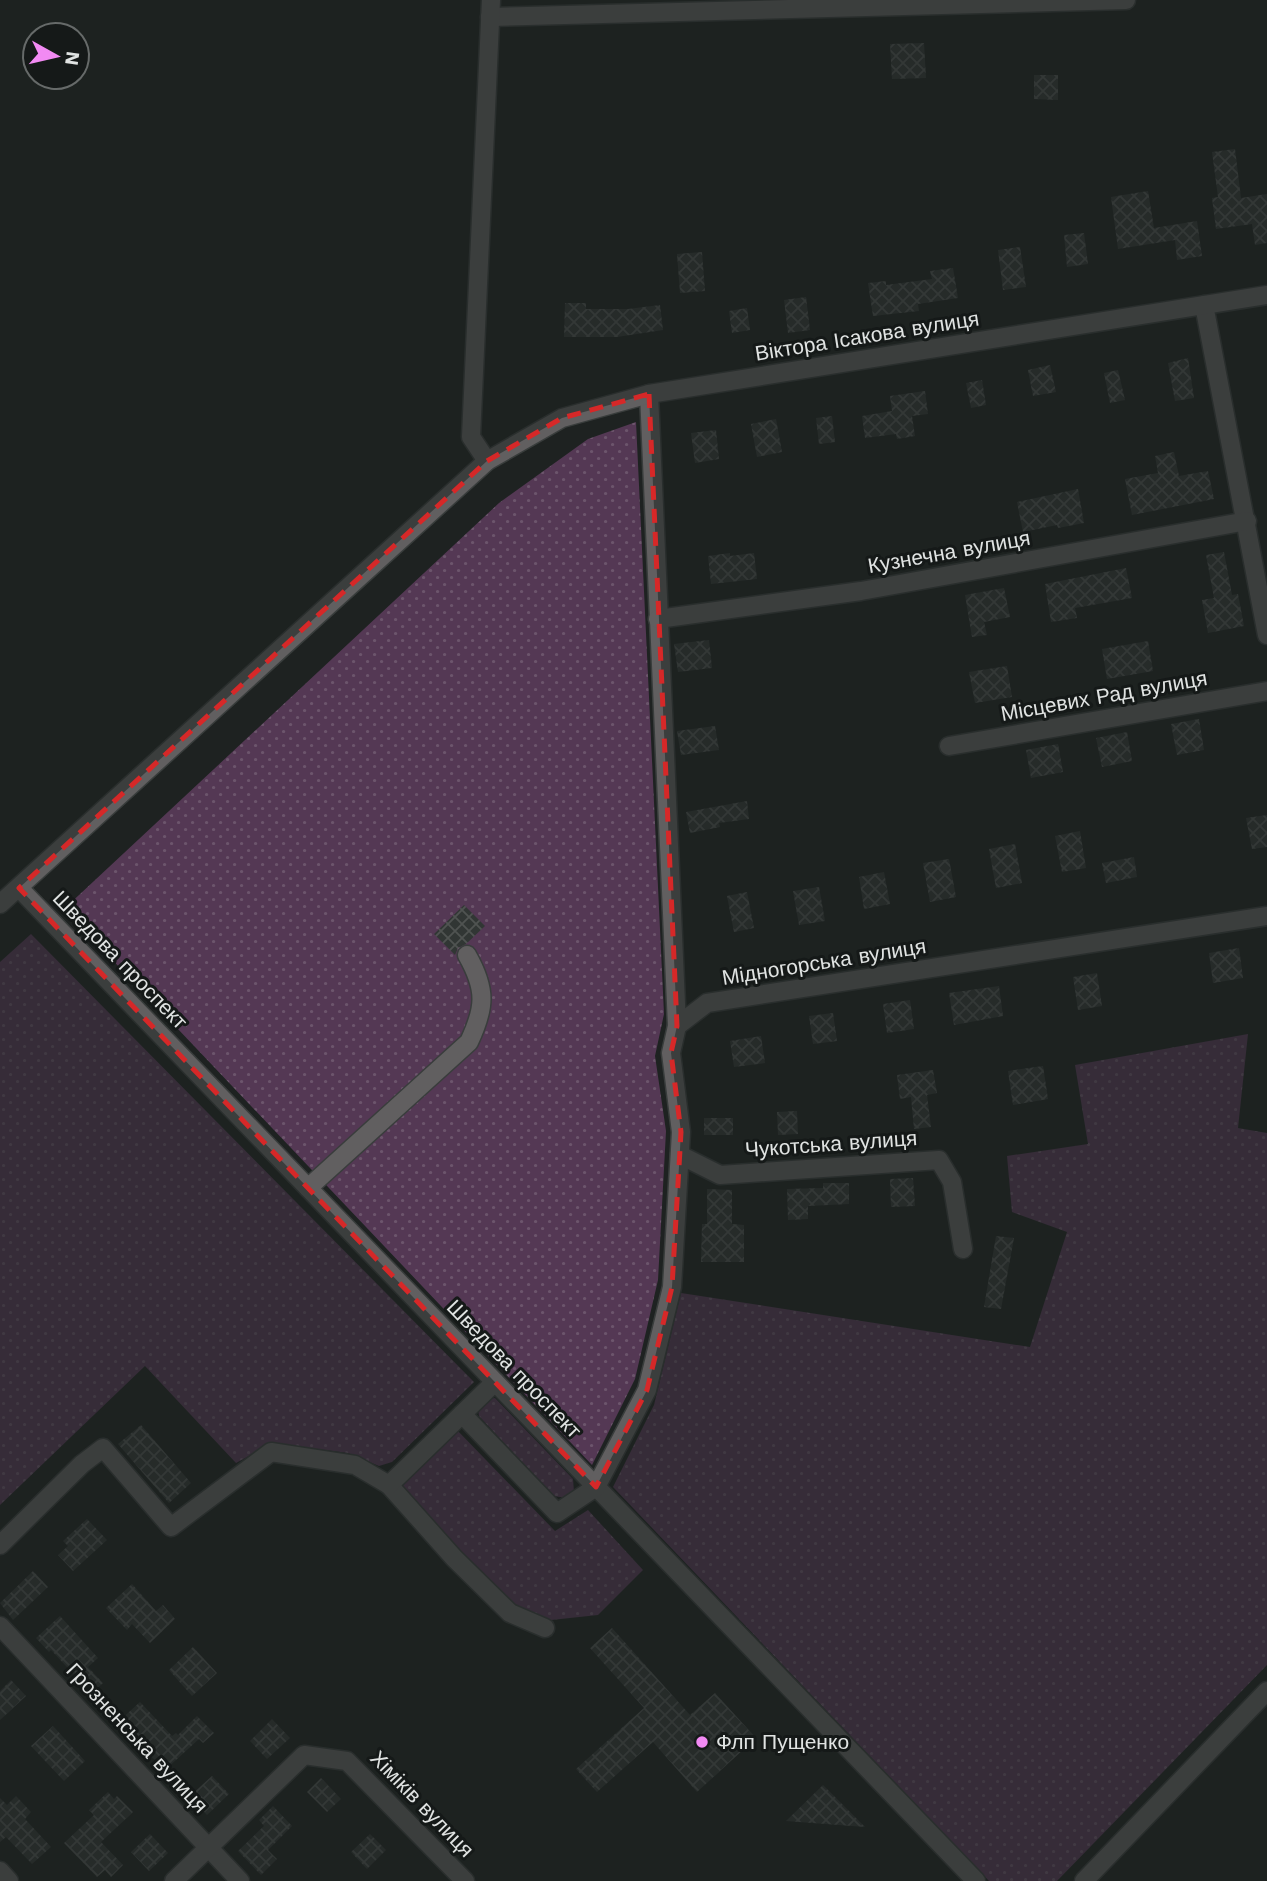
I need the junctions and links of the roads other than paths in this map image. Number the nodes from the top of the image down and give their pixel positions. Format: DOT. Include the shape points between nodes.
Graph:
graph roads {
  1 [pos="1126,0"];
  2 [pos="490,8"];
  3 [pos="1267,295"];
  4 [pos="1204,305"];
  5 [pos="649,394"];
  6 [pos="487,461"];
  7 [pos="1247,521"];
  8 [pos="658,619"];
  9 [pos="1267,635"];
  10 [pos="1267,691"];
  11 [pos="949,746"];
  12 [pos="19,888"];
  13 [pos="0,904"];
  14 [pos="1267,916"];
  15 [pos="467,955"];
  16 [pos="677,1026"];
  17 [pos="680,1154"];
  18 [pos="308,1188"];
  19 [pos="963,1249"];
  20 [pos="495,1382"];
  21 [pos="462,1414"];
  22 [pos="389,1485"];
  23 [pos="596,1487"];
  24 [pos="0,1545"];
  25 [pos="0,1626"];
  26 [pos="545,1628"];
  27 [pos="1267,1691"];
  28 [pos="209,1848"];
  29 [pos="0,1871"];
  30 [pos="9,1881"];
  31 [pos="174,1881"];
  32 [pos="240,1881"];
  33 [pos="465,1881"];
  34 [pos="976,1881"];
  35 [pos="1084,1881"];
  1 -- 2 [label="street"];
  2 -- 6 [label="street" via="471,437"];
  3 -- 4 [label="street, Віктора Ісакова вулиця"];
  4 -- 5 [label="street, Віктора Ісакова вулиця"];
  4 -- 7 [label="street"];
  5 -- 6 [label="street, Віктора Ісакова вулиця" via="562,418"];
  5 -- 8 [label="street"];
  6 -- 12 [label="street, Віктора Ісакова вулиця"];
  7 -- 8 [label="street, Кузнечна вулиця" via="861,591"];
  7 -- 9 [label="street"];
  8 -- 16 [label="street"];
  10 -- 11 [label="street, Місцевих Рад вулиця"];
  12 -- 13 [label="street, Віктора Ісакова вулиця"];
  12 -- 18 [label="street, Шведова проспект"];
  14 -- 16 [label="street, Мідногорська вулиця" via="707,1003"];
  15 -- 18 [label="street" via="483,1003 469,1042"];
  16 -- 17 [label="street" via="671,1053"];
  17 -- 19 [label="street, Чукотська вулиця" via="720,1175 939,1160 952,1182"];
  17 -- 23 [label="street" via="672,1287 647,1390"];
  18 -- 20 [label="street, Шведова проспект"];
  20 -- 21 [label="street"];
  20 -- 23 [label="street, Шведова проспект"];
  21 -- 22 [label="street"];
  21 -- 23 [label="street" via="557,1513"];
  22 -- 24 [label="street" via="355,1465 271,1452 171,1527 103,1448"];
  22 -- 26 [label="street" via="510,1613"];
  23 -- 34 [label="street, Шведова проспект"];
  25 -- 28 [label="street, Грозненська вулиця"];
  27 -- 35 [label="street"];
  28 -- 31 [label="street"];
  28 -- 32 [label="street, Грозненська вулиця"];
  28 -- 33 [label="street, Хіміків вулиця" via="304,1755 347,1761"];
  29 -- 30 [label="street"];
}
